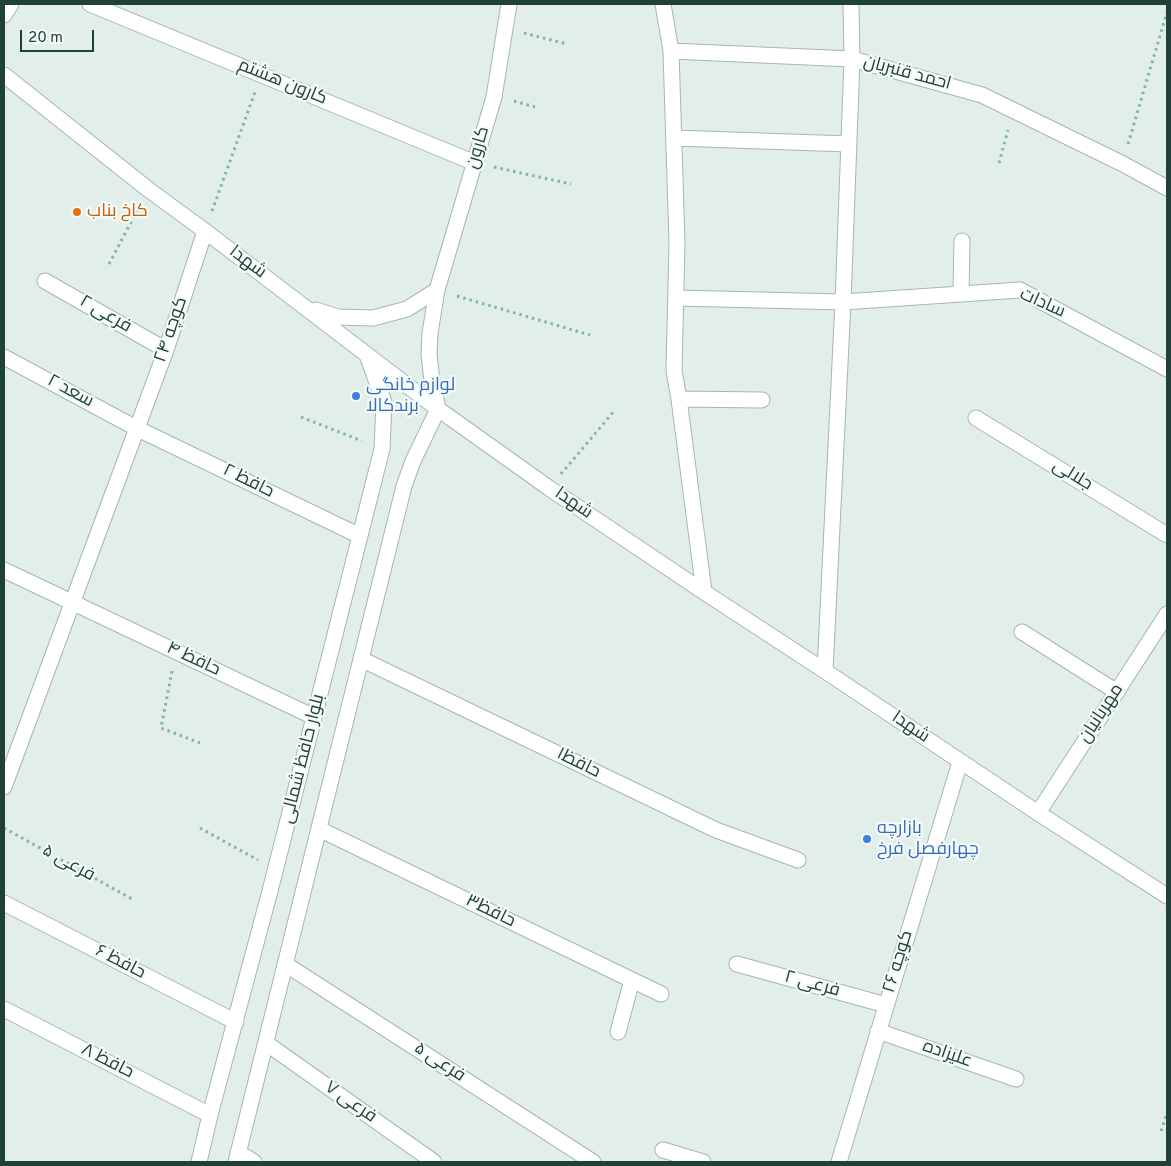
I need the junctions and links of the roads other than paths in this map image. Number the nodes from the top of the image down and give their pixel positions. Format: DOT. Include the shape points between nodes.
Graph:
graph roads {
  1 [pos="11,4"];
  2 [pos="90,4"];
  3 [pos="509,4"];
  4 [pos="663,4"];
  5 [pos="851,4"];
  6 [pos="4,15"];
  7 [pos="671,51"];
  8 [pos="852,59"];
  9 [pos="4,75"];
  10 [pos="674,138"];
  11 [pos="849,144"];
  12 [pos="475,163"];
  13 [pos="1167,188"];
  14 [pos="205,231"];
  15 [pos="962,241"];
  16 [pos="45,282"];
  17 [pos="437,290"];
  18 [pos="961,294"];
  19 [pos="676,298"];
  20 [pos="843,302"];
  21 [pos="305,306"];
  22 [pos="166,350"];
  23 [pos="367,355"];
  24 [pos="4,357"];
  25 [pos="1167,369"];
  26 [pos="679,399"];
  27 [pos="762,400"];
  28 [pos="438,408"];
  29 [pos="976,418"];
  30 [pos="136,428"];
  31 [pos="1167,535"];
  32 [pos="360,536"];
  33 [pos="4,570"];
  34 [pos="704,592"];
  35 [pos="72,602"];
  36 [pos="1167,614"];
  37 [pos="1022,632"];
  38 [pos="361,659"];
  39 [pos="825,671"];
  40 [pos="1117,692"];
  41 [pos="314,717"];
  42 [pos="960,762"];
  43 [pos="4,787"];
  44 [pos="1038,813"];
  45 [pos="319,829"];
  46 [pos="798,860"];
  47 [pos="1166,892"];
  48 [pos="4,903"];
  49 [pos="285,964"];
  50 [pos="737,964"];
  51 [pos="632,980"];
  52 [pos="661,994"];
  53 [pos="886,1005"];
  54 [pos="4,1009"];
  55 [pos="236,1022"];
  56 [pos="878,1031"];
  57 [pos="618,1032"];
  58 [pos="266,1043"];
  59 [pos="1016,1079"];
  60 [pos="210,1115"];
  61 [pos="663,1150"];
  62 [pos="237,1157"];
  63 [pos="199,1162"];
  64 [pos="254,1162"];
  65 [pos="434,1162"];
  66 [pos="593,1162"];
  67 [pos="703,1162"];
  68 [pos="839,1162"];
  1 -- 6 [label="street"];
  2 -- 12 [label="street, کارون هشتم"];
  3 -- 12 [label="street, کارون" via="494,96"];
  4 -- 7 [label="street"];
  5 -- 8 [label="street"];
  7 -- 8 [label="street, احمد قنبریان"];
  7 -- 10 [label="street"];
  8 -- 11 [label="street"];
  8 -- 13 [label="street, احمد قنبریان" via="982,95"];
  9 -- 14 [label="street, شهدا"];
  10 -- 11 [label="street"];
  10 -- 19 [label="street"];
  11 -- 20 [label="street"];
  12 -- 17 [label="street, کارون"];
  14 -- 21 [label="street, شهدا"];
  14 -- 22 [label="street, کوچه ۲۴"];
  15 -- 18 [label="street"];
  16 -- 22 [label="street, فرعی ۲"];
  17 -- 21 [label="street" via="407,308 373,318 338,317"];
  17 -- 28 [label="street, کارون" via="429,354"];
  18 -- 20 [label="street, سادات"];
  18 -- 25 [label="street, سادات" via="1020,290"];
  19 -- 20 [label="street, سادات"];
  19 -- 26 [label="street" via="674,371"];
  20 -- 39 [label="street"];
  21 -- 23 [label="street, شهدا"];
  22 -- 30 [label="street, کوچه ۲۴"];
  23 -- 28 [label="street, شهدا"];
  23 -- 32 [label="street, بلوار حافظ شمالی" via="384,402 382,449"];
  24 -- 30 [label="street, سعد ۲"];
  26 -- 27 [label="street"];
  26 -- 34 [label="street"];
  28 -- 34 [label="street, شهدا" via="549,488"];
  28 -- 38 [label="street, بلوار حافظ شمالی" via="404,486"];
  29 -- 31 [label="street, جلالی"];
  30 -- 32 [label="street, حافظ ۲"];
  30 -- 35 [label="street, کوچه ۲۴"];
  32 -- 41 [label="street, بلوار حافظ شمالی"];
  33 -- 35 [label="street, حافظ ۴"];
  34 -- 39 [label="street, شهدا"];
  35 -- 41 [label="street, حافظ ۴"];
  35 -- 43 [label="street, کوچه ۲۴"];
  36 -- 40 [label="street, مهربانیان"];
  37 -- 40 [label="street"];
  38 -- 45 [label="street, بلوار حافظ شمالی"];
  38 -- 46 [label="street, حافظ۱" via="716,830"];
  39 -- 42 [label="street, شهدا"];
  40 -- 44 [label="street, مهربانیان"];
  41 -- 55 [label="street, بلوار حافظ شمالی"];
  42 -- 44 [label="street, شهدا"];
  42 -- 53 [label="street, کوچه ۲۶"];
  44 -- 47 [label="street, شهدا"];
  45 -- 49 [label="street, بلوار حافظ شمالی"];
  45 -- 51 [label="street, حافظ۳"];
  48 -- 55 [label="street, حافظ ۶"];
  49 -- 58 [label="street, بلوار حافظ شمالی"];
  49 -- 66 [label="street, فرعی ۵"];
  50 -- 53 [label="street, فرعی ۲"];
  51 -- 52 [label="street, حافظ۳"];
  51 -- 57 [label="street"];
  53 -- 56 [label="street, کوچه ۲۶"];
  54 -- 60 [label="street, حافظ ۸"];
  55 -- 60 [label="street, بلوار حافظ شمالی"];
  56 -- 59 [label="street, علیزاده"];
  56 -- 68 [label="street, کوچه ۲۶"];
  58 -- 62 [label="street, بلوار حافظ شمالی"];
  58 -- 65 [label="street, فرعی ۷"];
  60 -- 63 [label="street, بلوار حافظ شمالی"];
  61 -- 67 [label="street"];
  62 -- 64 [label="street"];
}
